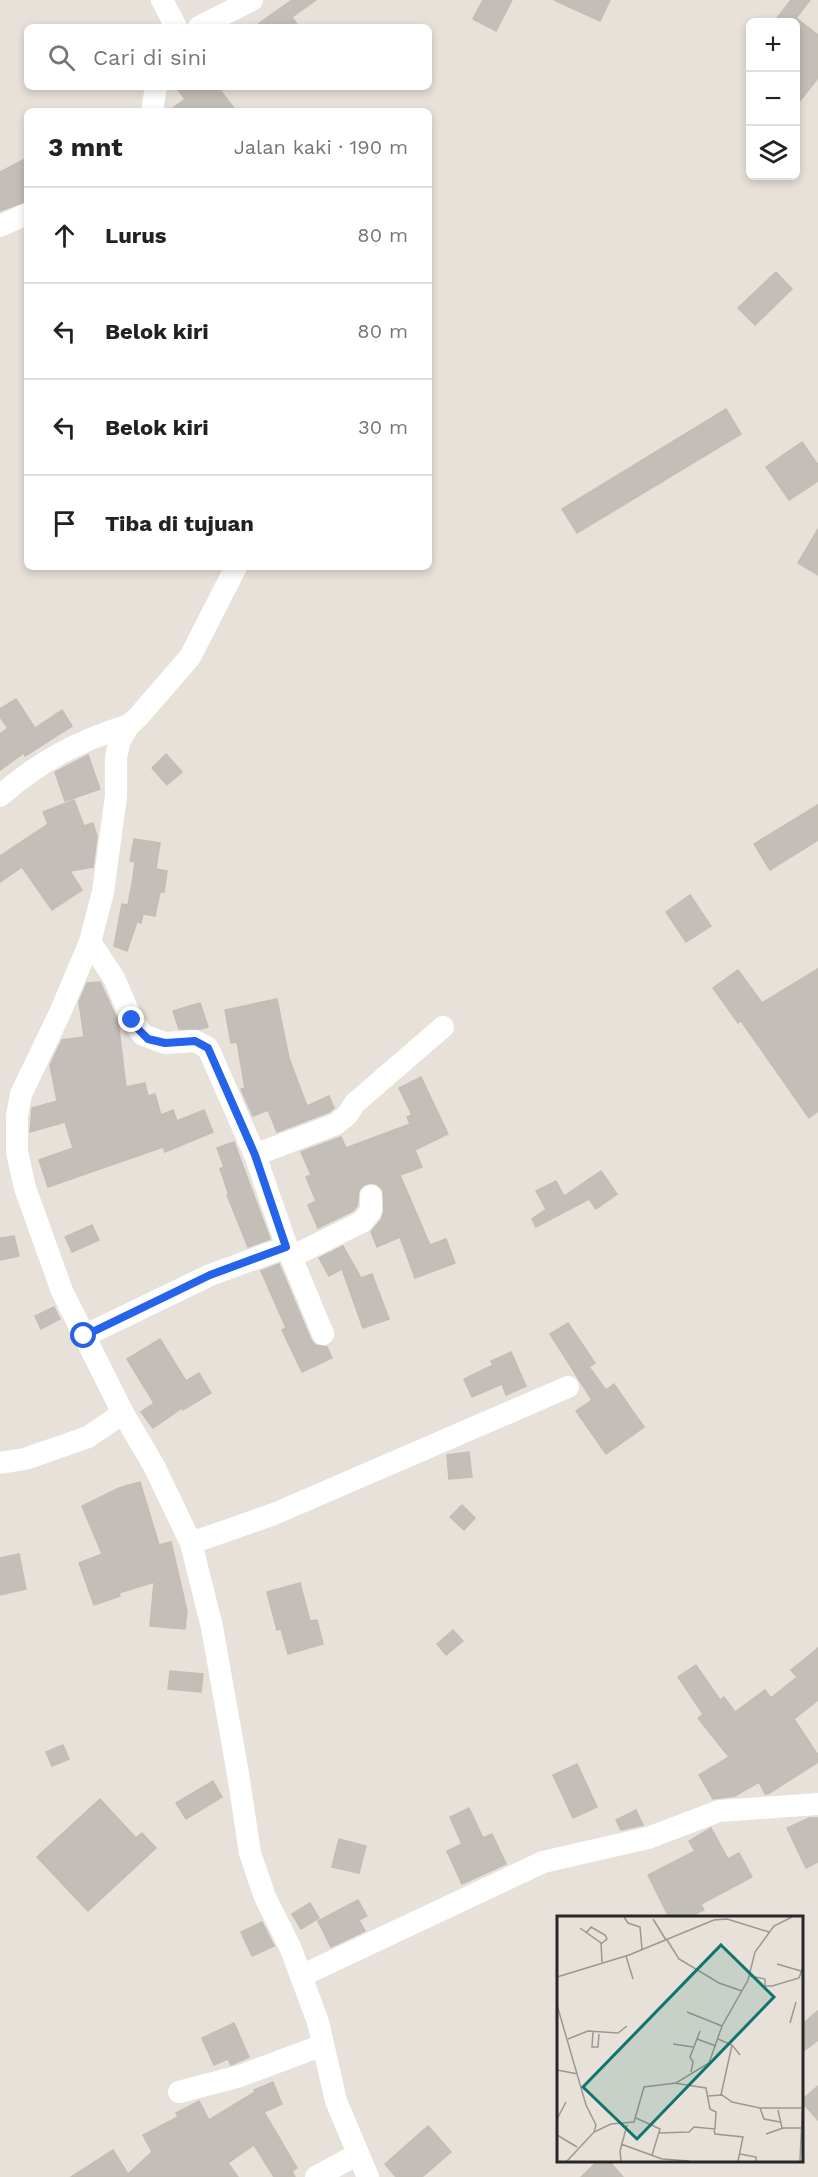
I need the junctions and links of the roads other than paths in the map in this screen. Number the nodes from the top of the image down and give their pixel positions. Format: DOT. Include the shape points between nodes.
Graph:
graph roads {
  1 [pos="162,0"];
  2 [pos="252,0"];
  3 [pos="174,24"];
  4 [pos="205,24"];
  5 [pos="156,90"];
  6 [pos="152,108"];
  7 [pos="24,215"];
  8 [pos="0,226"];
  9 [pos="234,570"];
  10 [pos="129,725"];
  11 [pos="0,796"];
  12 [pos="90,942"];
  13 [pos="443,1027"];
  14 [pos="255,1155"];
  15 [pos="371,1196"];
  16 [pos="289,1252"];
  17 [pos="322,1334"];
  18 [pos="84,1336"];
  19 [pos="568,1387"];
  20 [pos="123,1413"];
  21 [pos="0,1463"];
  22 [pos="191,1543"];
  23 [pos="818,1804"];
  24 [pos="301,1976"];
  25 [pos="323,2045"];
  26 [pos="179,2092"];
  27 [pos="358,2154"];
  28 [pos="316,2177"];
  29 [pos="368,2177"];
  1 -- 3 [label="street"];
  2 -- 4 [label="street"];
  5 -- 6 [label="street"];
  7 -- 8 [label="street"];
  9 -- 10 [label="street" via="190,657"];
  10 -- 11 [label="street" via="99,734 42,762"];
  10 -- 12 [label="street" via="116,757 116,796 103,892"];
  12 -- 14 [label="street" via="114,978 132,1020 143,1035 165,1043 195,1041 208,1048"];
  12 -- 18 [label="street" via="21,1094 17,1116 17,1152 26,1188 62,1291"];
  13 -- 14 [label="street" via="336,1124"];
  14 -- 16 [label="street"];
  15 -- 16 [label="street" via="371,1211 362,1222"];
  16 -- 17 [label="street"];
  16 -- 18 [label="street" via="210,1275"];
  18 -- 20 [label="street"];
  19 -- 22 [label="street" via="274,1515"];
  20 -- 21 [label="street" via="88,1437"];
  20 -- 22 [label="street"];
  22 -- 24 [label="street" via="212,1628 250,1853"];
  23 -- 24 [label="street" via="719,1811 648,1838 543,1862"];
  24 -- 25 [label="street"];
  25 -- 26 [label="street" via="240,2076"];
  25 -- 27 [label="street" via="336,2101"];
  27 -- 28 [label="street"];
  27 -- 29 [label="street"];
}
